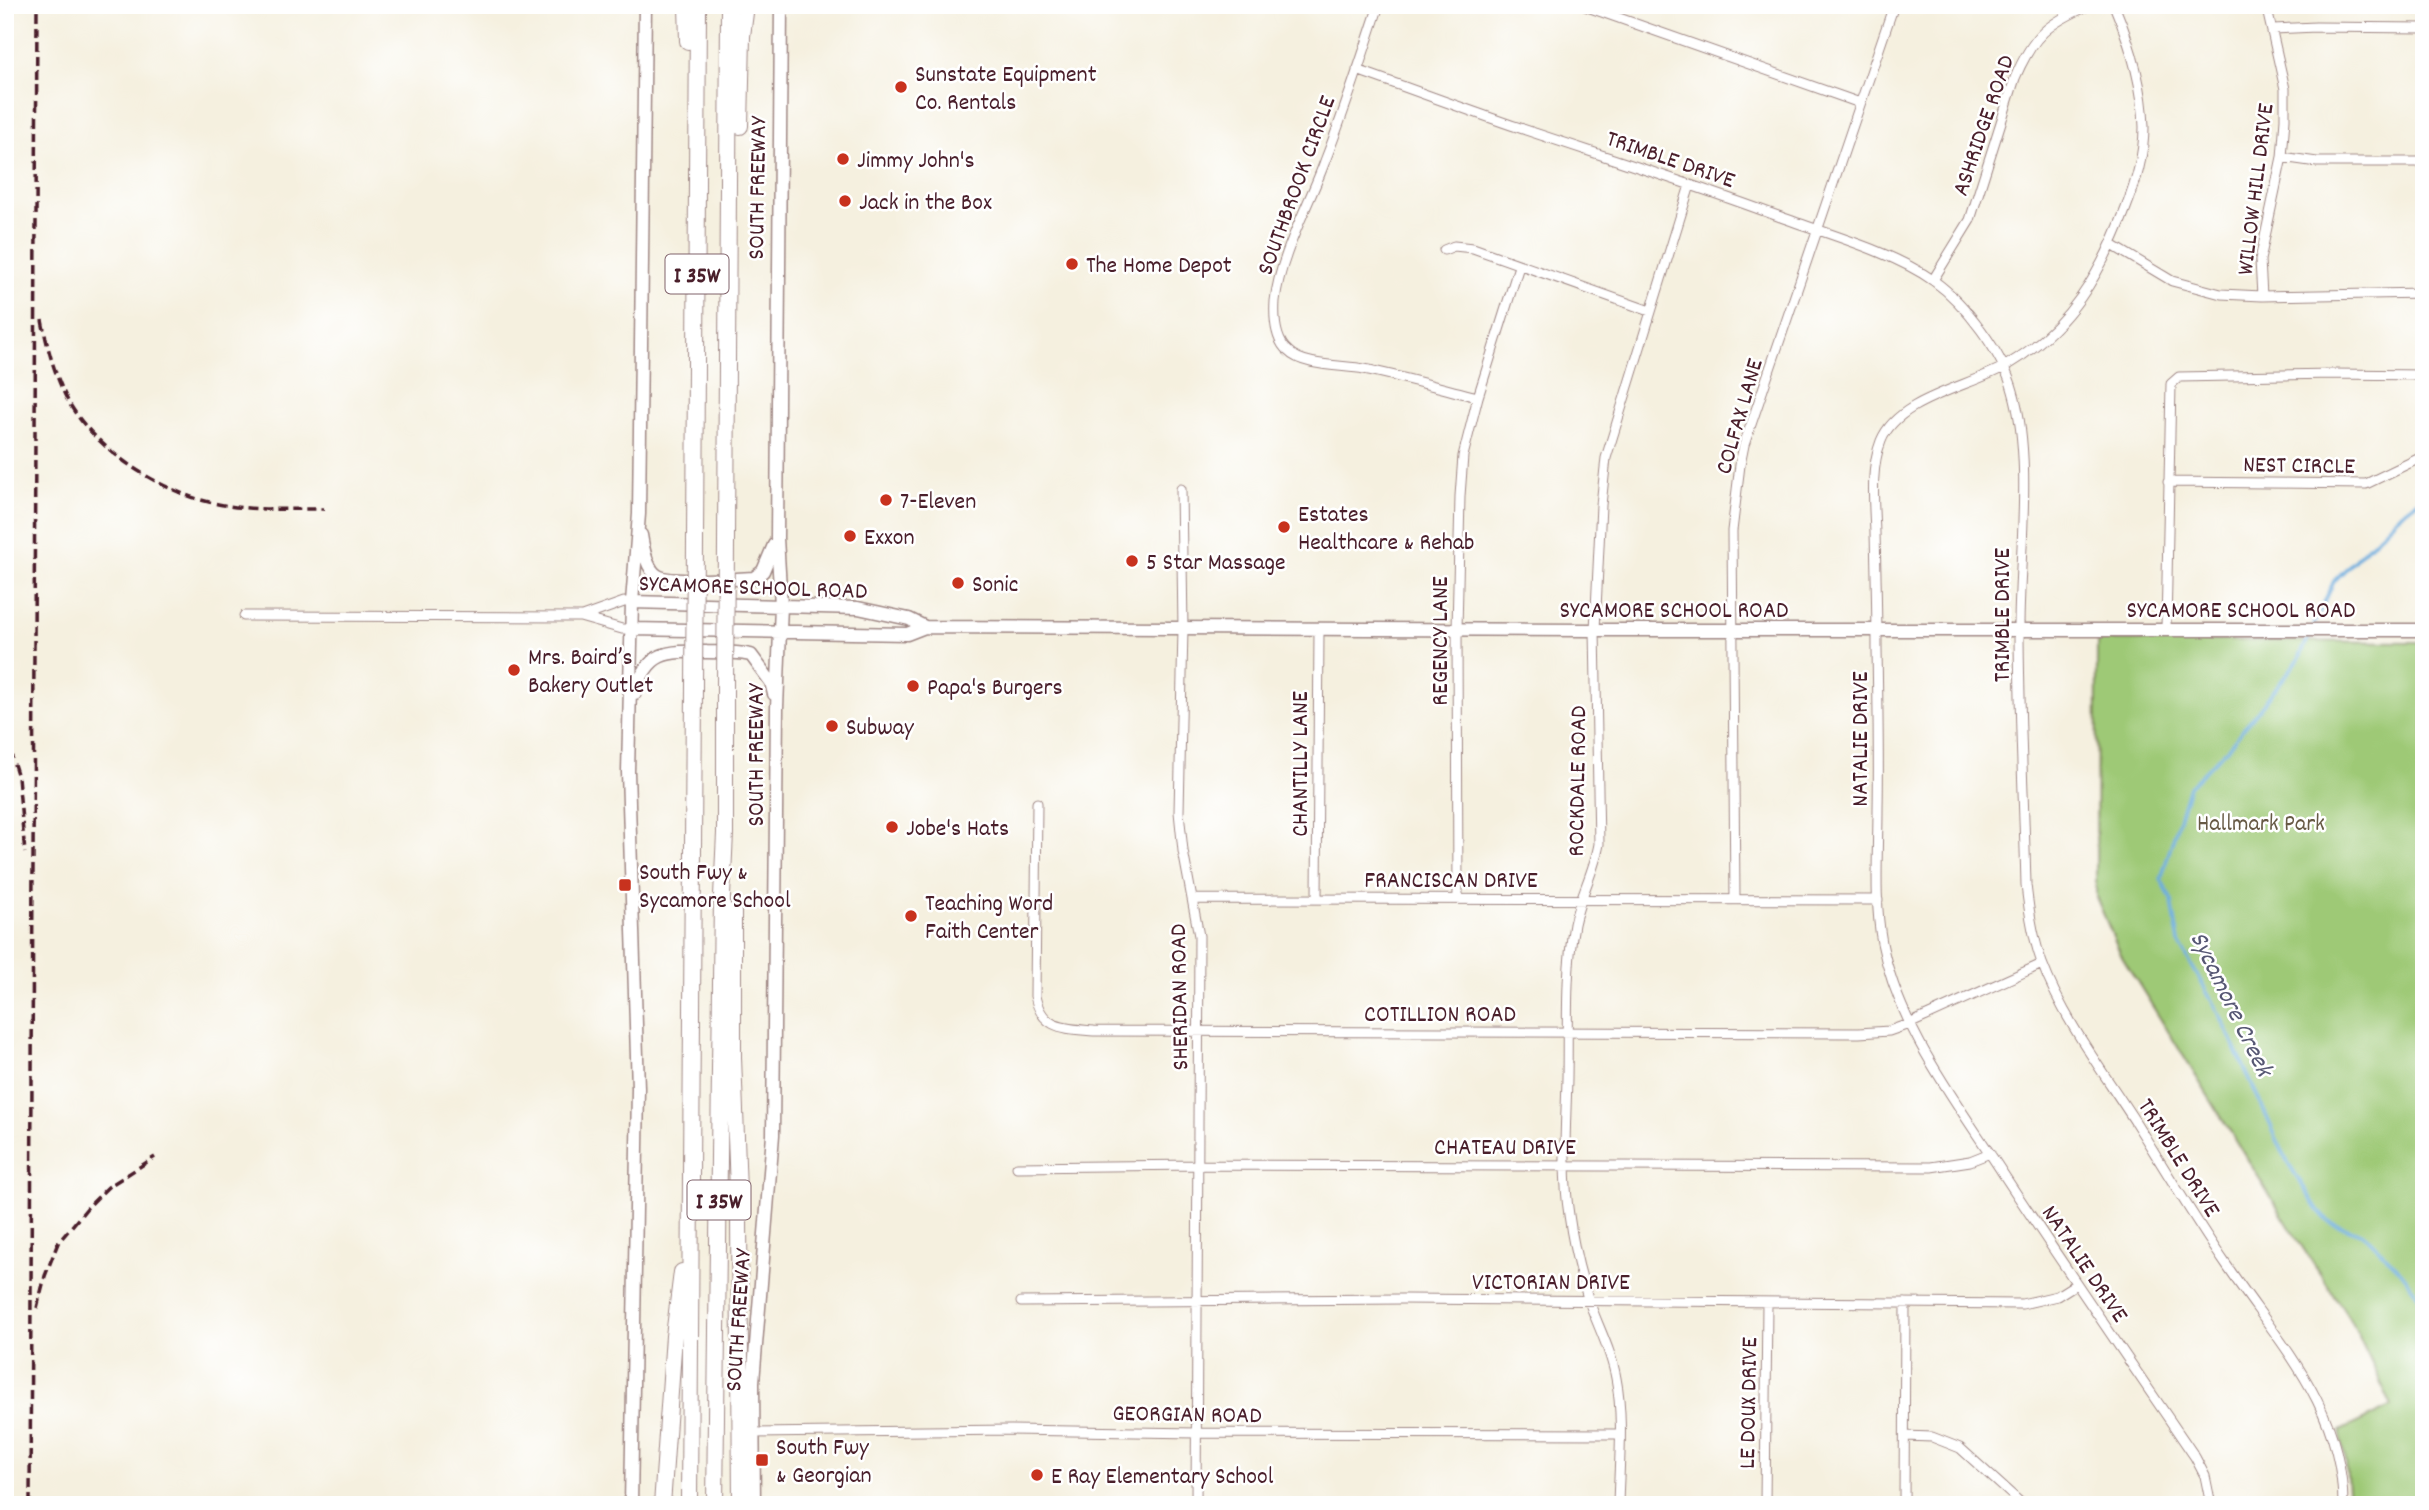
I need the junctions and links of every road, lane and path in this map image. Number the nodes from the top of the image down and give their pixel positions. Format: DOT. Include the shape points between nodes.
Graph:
graph roads {
  1 [pos="645,5"];
  2 [pos="687,5"];
  3 [pos="698,5"];
  4 [pos="729,5"];
  5 [pos="746,5"];
  6 [pos="781,5"];
  7 [pos="1379,5"];
  8 [pos="1582,5"];
  9 [pos="1894,5"];
  10 [pos="2090,5"];
  11 [pos="2114,5"];
  12 [pos="2266,5"];
  13 [pos="2424,28"];
  14 [pos="2273,29"];
  15 [pos="1357,70"];
  16 [pos="1860,103"];
  17 [pos="698,123"];
  18 [pos="2282,157"];
  19 [pos="2424,162"];
  20 [pos="1690,185"];
  21 [pos="1817,230"];
  22 [pos="730,242"];
  23 [pos="2112,246"];
  24 [pos="1444,250"];
  25 [pos="1519,266"];
  26 [pos="1933,280"];
  27 [pos="2424,293"];
  28 [pos="2262,296"];
  29 [pos="1650,311"];
  30 [pos="2004,367"];
  31 [pos="2424,375"];
  32 [pos="1478,397"];
  33 [pos="2424,456"];
  34 [pos="2168,482"];
  35 [pos="1181,489"];
  36 [pos="639,514"];
  37 [pos="777,538"];
  38 [pos="632,602"];
  39 [pos="780,605"];
  40 [pos="244,616"];
  41 [pos="580,617"];
  42 [pos="925,627"];
  43 [pos="632,629"];
  44 [pos="1183,629"];
  45 [pos="1877,629"];
  46 [pos="2019,629"];
  47 [pos="2166,629"];
  48 [pos="1320,630"];
  49 [pos="1457,630"];
  50 [pos="1735,630"];
  51 [pos="2424,630"];
  52 [pos="780,631"];
  53 [pos="1595,631"];
  54 [pos="777,708"];
  55 [pos="629,709"];
  56 [pos="1037,803"];
  57 [pos="722,896"];
  58 [pos="1317,898"];
  59 [pos="1193,899"];
  60 [pos="1458,899"];
  61 [pos="1581,899"];
  62 [pos="1735,899"];
  63 [pos="1878,900"];
  64 [pos="2042,964"];
  65 [pos="1909,1024"];
  66 [pos="1199,1032"];
  67 [pos="1567,1032"];
  68 [pos="1990,1153"];
  69 [pos="1198,1165"];
  70 [pos="1565,1166"];
  71 [pos="1017,1167"];
  72 [pos="690,1222"];
  73 [pos="2076,1284"];
  74 [pos="1197,1300"];
  75 [pos="1589,1300"];
  76 [pos="1767,1302"];
  77 [pos="1021,1303"];
  78 [pos="1905,1303"];
  79 [pos="754,1433"];
  80 [pos="1196,1433"];
  81 [pos="1619,1434"];
  82 [pos="1905,1436"];
  83 [pos="631,1505"];
  84 [pos="662,1505"];
  85 [pos="689,1505"];
  86 [pos="715,1505"];
  87 [pos="741,1505"];
  88 [pos="754,1505"];
  89 [pos="1196,1505"];
  90 [pos="1618,1505"];
  91 [pos="1765,1505"];
  92 [pos="1905,1505"];
  93 [pos="2023,1505"];
  94 [pos="2211,1505"];
  95 [pos="2343,1505"];
  1 -- 36 [label="main road"];
  2 -- 17 [label="highway" via="689,88"];
  3 -- 17 [label="highway, SOUTH FREEWAY / I 35W"];
  4 -- 22 [label="highway, SOUTH FREEWAY / I 35W"];
  5 -- 22 [label="highway" via="738,219"];
  6 -- 37 [label="main road, SOUTH FREEWAY"];
  7 -- 15 [label="street, SOUTHBROOK CIRCLE"];
  8 -- 16 [label="street"];
  9 -- 16 [label="street, COLFAX LANE"];
  10 -- 26 [label="street, ASHRIDGE ROAD" via="2039,35 2024,58 1970,220"];
  11 -- 23 [label="street, NATALIE DRIVE" via="2138,79 2144,127 2142,159"];
  12 -- 14 [label="street, WILLOW HILL DRIVE"];
  13 -- 14 [label="street"];
  14 -- 18 [label="street, WILLOW HILL DRIVE" via="2285,89"];
  15 -- 20 [label="street, TRIMBLE DRIVE"];
  15 -- 32 [label="street, SOUTHBROOK CIRCLE" via="1279,280 1275,314 1281,341 1286,351 1310,361"];
  16 -- 21 [label="street, COLFAX LANE"];
  17 -- 72 [label="highway, SOUTH FREEWAY / I 35W, bridge"];
  18 -- 19 [label="street" via="2316,162"];
  18 -- 28 [label="street, WILLOW HILL DRIVE" via="2260,260"];
  20 -- 21 [label="street, TRIMBLE DRIVE"];
  20 -- 29 [label="street, ROCKDALE ROAD"];
  21 -- 26 [label="street, TRIMBLE DRIVE"];
  21 -- 50 [label="street, COLFAX LANE" via="1744,445 1732,531"];
  22 -- 57 [label="highway, SOUTH FREEWAY / I 35W, bridge"];
  23 -- 28 [label="street" via="2172,281 2221,294"];
  23 -- 30 [label="street, NATALIE DRIVE" via="2087,291 2057,327"];
  24 -- 25 [label="street" via="1473,248"];
  25 -- 29 [label="street"];
  25 -- 32 [label="street, REGENCY LANE"];
  26 -- 30 [label="street, TRIMBLE DRIVE" via="1973,320"];
  27 -- 28 [label="street"];
  29 -- 53 [label="street, ROCKDALE ROAD" via="1606,458"];
  30 -- 45 [label="street, NATALIE DRIVE" via="1920,403 1888,427 1880,444 1874,493"];
  30 -- 46 [label="street, TRIMBLE DRIVE" via="2013,388 2021,436"];
  31 -- 34 [label="street" via="2179,377 2171,384"];
  32 -- 49 [label="street, REGENCY LANE" via="1462,469"];
  33 -- 34 [label="street, NEST CIRCLE" via="2366,484"];
  34 -- 47 [label="street"];
  35 -- 44 [label="street, SHERIDAN ROAD"];
  36 -- 37 [label="main road" via="643,547 652,570 660,577 754,578 763,571"];
  36 -- 38 [label="main road"];
  37 -- 39 [label="main road, SOUTH FREEWAY"];
  38 -- 39 [label="main road, SYCAMORE SCHOOL ROAD"];
  38 -- 41 [label="street, SYCAMORE SCHOOL ROAD"];
  38 -- 43 [label="main road"];
  39 -- 42 [label="main road, SYCAMORE SCHOOL ROAD" via="858,608"];
  39 -- 52 [label="main road, SOUTH FREEWAY"];
  40 -- 41 [label="street, SYCAMORE SCHOOL ROAD"];
  41 -- 43 [label="street, SYCAMORE SCHOOL ROAD"];
  42 -- 44 [label="main road, SYCAMORE SCHOOL ROAD"];
  42 -- 52 [label="main road, SYCAMORE SCHOOL ROAD" via="906,634"];
  43 -- 52 [label="main road, SYCAMORE SCHOOL ROAD"];
  43 -- 55 [label="main road"];
  44 -- 48 [label="main road, SYCAMORE SCHOOL ROAD"];
  44 -- 59 [label="street, SHERIDAN ROAD" via="1179,812"];
  45 -- 46 [label="main road, SYCAMORE SCHOOL ROAD"];
  45 -- 50 [label="main road, SYCAMORE SCHOOL ROAD"];
  45 -- 63 [label="street, NATALIE DRIVE"];
  46 -- 47 [label="main road, SYCAMORE SCHOOL ROAD"];
  46 -- 64 [label="street, TRIMBLE DRIVE" via="2026,885"];
  47 -- 51 [label="main road, SYCAMORE SCHOOL ROAD"];
  48 -- 49 [label="main road, SYCAMORE SCHOOL ROAD"];
  48 -- 58 [label="street, CHANTILLY LANE"];
  49 -- 53 [label="main road, SYCAMORE SCHOOL ROAD"];
  49 -- 60 [label="street, REGENCY LANE"];
  50 -- 53 [label="main road, SYCAMORE SCHOOL ROAD"];
  50 -- 62 [label="street, COLFAX LANE"];
  52 -- 54 [label="main road, SOUTH FREEWAY"];
  53 -- 61 [label="street, ROCKDALE ROAD" via="1599,844"];
  54 -- 55 [label="main road" via="771,682 751,655 669,651 641,673"];
  54 -- 79 [label="main road, SOUTH FREEWAY" via="773,1135 756,1328"];
  55 -- 83 [label="main road" via="638,1088"];
  56 -- 66 [label="street, COTILLION ROAD" via="1034,965 1038,1010 1058,1027"];
  57 -- 86 [label="highway, SOUTH FREEWAY / I 35W"];
  57 -- 87 [label="highway" via="733,909"];
  58 -- 59 [label="street, FRANCISCAN DRIVE"];
  58 -- 60 [label="street, FRANCISCAN DRIVE"];
  59 -- 66 [label="street, SHERIDAN ROAD" via="1199,936"];
  60 -- 61 [label="street, FRANCISCAN DRIVE"];
  61 -- 62 [label="street, FRANCISCAN DRIVE"];
  61 -- 67 [label="street, ROCKDALE ROAD" via="1569,968"];
  62 -- 63 [label="street, FRANCISCAN DRIVE"];
  63 -- 65 [label="street, NATALIE DRIVE" via="1885,957"];
  64 -- 65 [label="street, COTILLION ROAD"];
  64 -- 95 [label="street, TRIMBLE DRIVE" via="2073,1024 2212,1243 2315,1394 2341,1467"];
  65 -- 67 [label="street, COTILLION ROAD" via="1859,1034"];
  65 -- 68 [label="street, NATALIE DRIVE"];
  66 -- 67 [label="street, COTILLION ROAD"];
  66 -- 69 [label="street, SHERIDAN ROAD"];
  67 -- 70 [label="street, ROCKDALE ROAD"];
  68 -- 70 [label="street, CHATEAU DRIVE" via="1931,1167"];
  68 -- 73 [label="street, NATALIE DRIVE"];
  69 -- 70 [label="street, CHATEAU DRIVE"];
  69 -- 71 [label="street, CHATEAU DRIVE"];
  69 -- 74 [label="street, SHERIDAN ROAD"];
  70 -- 75 [label="street, ROCKDALE ROAD" via="1568,1213"];
  72 -- 84 [label="highway" via="676,1311"];
  72 -- 85 [label="highway, SOUTH FREEWAY / I 35W"];
  73 -- 78 [label="street, VICTORIAN DRIVE" via="2057,1296 2022,1304"];
  73 -- 94 [label="street, NATALIE DRIVE" via="2195,1457"];
  74 -- 75 [label="street, VICTORIAN DRIVE"];
  74 -- 77 [label="street, VICTORIAN DRIVE"];
  74 -- 80 [label="street, SHERIDAN ROAD"];
  75 -- 76 [label="street, VICTORIAN DRIVE"];
  75 -- 81 [label="street, ROCKDALE ROAD" via="1616,1378"];
  76 -- 78 [label="street, VICTORIAN DRIVE"];
  76 -- 91 [label="street, LE DOUX DRIVE"];
  78 -- 82 [label="street"];
  79 -- 80 [label="street, GEORGIAN ROAD"];
  79 -- 88 [label="main road, SOUTH FREEWAY"];
  80 -- 81 [label="street, GEORGIAN ROAD"];
  80 -- 89 [label="street, SHERIDAN ROAD"];
  81 -- 90 [label="street, ROCKDALE ROAD"];
  82 -- 92 [label="street"];
  82 -- 93 [label="street" via="1931,1437 1960,1448"];
}
